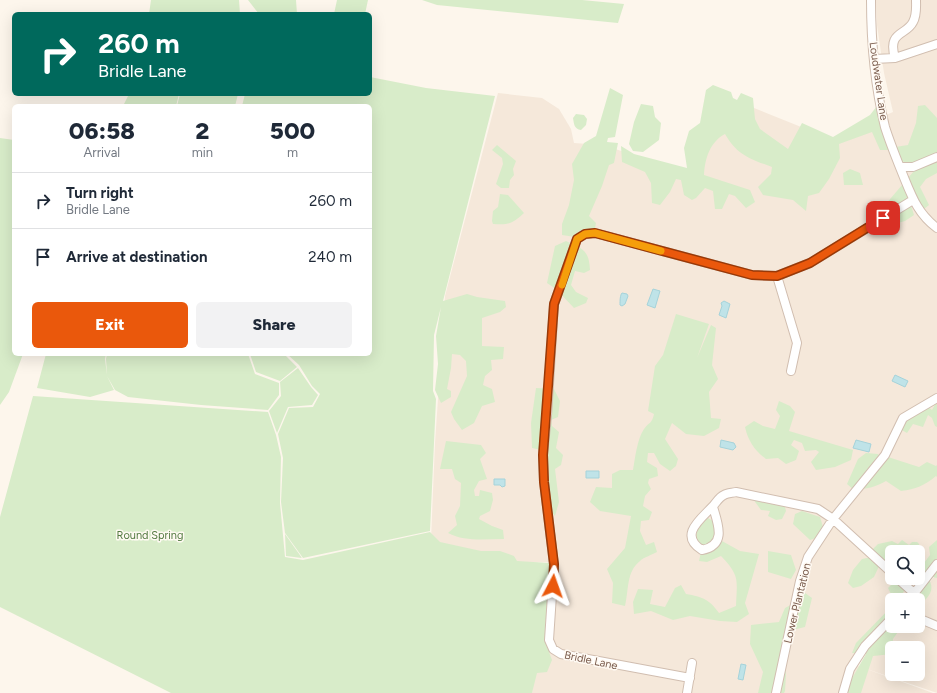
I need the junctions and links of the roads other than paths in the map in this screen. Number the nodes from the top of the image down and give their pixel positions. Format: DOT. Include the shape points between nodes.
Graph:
graph roads {
  1 [pos="871,0"];
  2 [pos="916,0"];
  3 [pos="937,44"];
  4 [pos="895,58"];
  5 [pos="874,59"];
  6 [pos="937,157"];
  7 [pos="900,167"];
  8 [pos="913,200"];
  9 [pos="937,228"];
  10 [pos="777,276"];
  11 [pos="791,371"];
  12 [pos="937,398"];
  13 [pos="713,507"];
  14 [pos="833,519"];
  15 [pos="937,564"];
  16 [pos="885,567"];
  17 [pos="903,585"];
  18 [pos="909,593"];
  19 [pos="915,593"];
  20 [pos="925,621"];
  21 [pos="885,625"];
  22 [pos="937,626"];
  23 [pos="692,663"];
  24 [pos="690,678"];
  25 [pos="687,693"];
  26 [pos="776,693"];
  27 [pos="843,693"];
  1 -- 5 [label="street, Loudwater Lane"];
  2 -- 4 [label="street" via="913,24 900,33 893,45"];
  3 -- 4 [label="street"];
  4 -- 5 [label="street"];
  5 -- 7 [label="street, Loudwater Lane" via="886,128"];
  6 -- 7 [label="street" via="913,167"];
  7 -- 8 [label="street, Loudwater Lane"];
  8 -- 9 [label="street, Loudwater Lane" via="927,220"];
  8 -- 10 [label="street, Bridle Lane" via="810,263"];
  10 -- 11 [label="street" via="797,343"];
  10 -- 24 [label="street, Bridle Lane" via="752,275 595,233 585,234 577,239 554,304 543,455 554,564 549,640 553,650 561,654"];
  12 -- 14 [label="street, Lower Plantation" via="903,418 885,455"];
  13 -- 13 [label="street" via="719,537 716,544 702,550 692,541 691,533 694,525"];
  13 -- 14 [label="street" via="723,495 736,492 818,510"];
  14 -- 16 [label="street"];
  14 -- 26 [label="street, Lower Plantation" via="808,557 800,581"];
  15 -- 19 [label="street"];
  17 -- 18 [label="street"];
  20 -- 22 [label="street"];
  21 -- 27 [label="street" via="865,646 850,669"];
  23 -- 24 [label="street"];
  24 -- 25 [label="street"];
}
